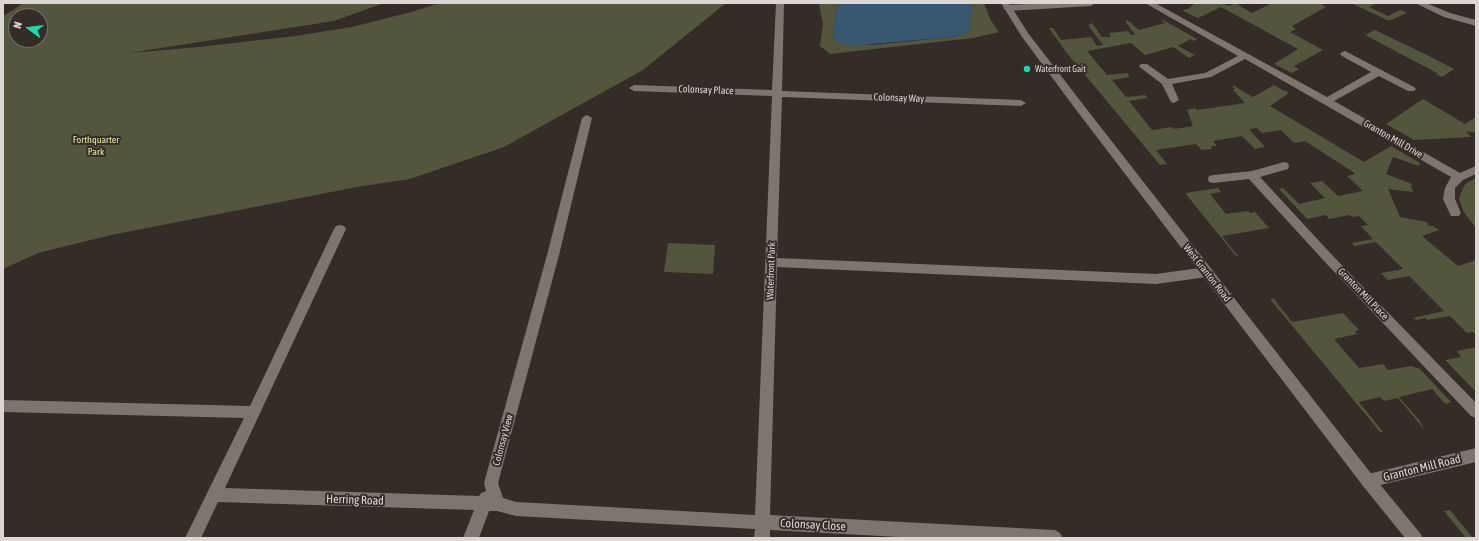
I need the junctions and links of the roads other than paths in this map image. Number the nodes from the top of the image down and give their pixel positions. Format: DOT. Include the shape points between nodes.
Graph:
graph roads {
  1 [pos="780,3"];
  2 [pos="1091,3"];
  3 [pos="1149,3"];
  4 [pos="1419,3"];
  5 [pos="1006,5"];
  6 [pos="1476,23"];
  7 [pos="1345,54"];
  8 [pos="1244,56"];
  9 [pos="1144,66"];
  10 [pos="1378,72"];
  11 [pos="1166,82"];
  12 [pos="634,88"];
  13 [pos="1411,89"];
  14 [pos="778,93"];
  15 [pos="1174,100"];
  16 [pos="1327,101"];
  17 [pos="1021,103"];
  18 [pos="587,118"];
  19 [pos="1284,166"];
  20 [pos="1476,170"];
  21 [pos="1252,175"];
  22 [pos="1459,177"];
  23 [pos="1213,179"];
  24 [pos="1455,214"];
  25 [pos="340,229"];
  26 [pos="771,262"];
  27 [pos="1207,272"];
  28 [pos="3,406"];
  29 [pos="254,412"];
  30 [pos="1476,412"];
  31 [pos="1476,455"];
  32 [pos="1368,481"];
  33 [pos="214,495"];
  34 [pos="490,504"];
  35 [pos="762,523"];
  36 [pos="193,538"];
  37 [pos="471,538"];
  38 [pos="762,538"];
  39 [pos="1055,538"];
  40 [pos="1415,538"];
  1 -- 14 [label="street, Waterfront Park"];
  2 -- 5 [label="street"];
  3 -- 8 [label="street, Granton Mill Drive"];
  4 -- 6 [label="street" via="1447,16"];
  5 -- 27 [label="street, West Granton Road" via="1025,35"];
  7 -- 10 [label="street"];
  8 -- 11 [label="street" via="1208,75"];
  8 -- 16 [label="street, Granton Mill Drive"];
  9 -- 11 [label="street"];
  10 -- 13 [label="street"];
  10 -- 16 [label="street"];
  11 -- 15 [label="street"];
  12 -- 14 [label="street, Colonsay Place"];
  14 -- 17 [label="street, Colonsay Way"];
  14 -- 26 [label="street, Waterfront Park"];
  16 -- 22 [label="street, Granton Mill Drive"];
  18 -- 34 [label="street, Colonsay View" via="491,483"];
  19 -- 21 [label="street"];
  20 -- 22 [label="street"];
  21 -- 23 [label="street"];
  21 -- 30 [label="street, Granton Mill Place"];
  22 -- 24 [label="street" via="1453,182 1449,193"];
  25 -- 29 [label="street"];
  26 -- 27 [label="street" via="1156,279"];
  26 -- 35 [label="street, Waterfront Park"];
  27 -- 32 [label="street, West Granton Road"];
  28 -- 29 [label="street"];
  29 -- 33 [label="street"];
  31 -- 32 [label="street, Granton Mill Road"];
  32 -- 40 [label="street, West Granton Road"];
  33 -- 34 [label="street, Herring Road"];
  33 -- 36 [label="street"];
  34 -- 35 [label="street" via="516,509"];
  34 -- 37 [label="street, Colonsay View"];
  35 -- 38 [label="street, Waterfront Park"];
  35 -- 39 [label="street, Colonsay Close"];
}
